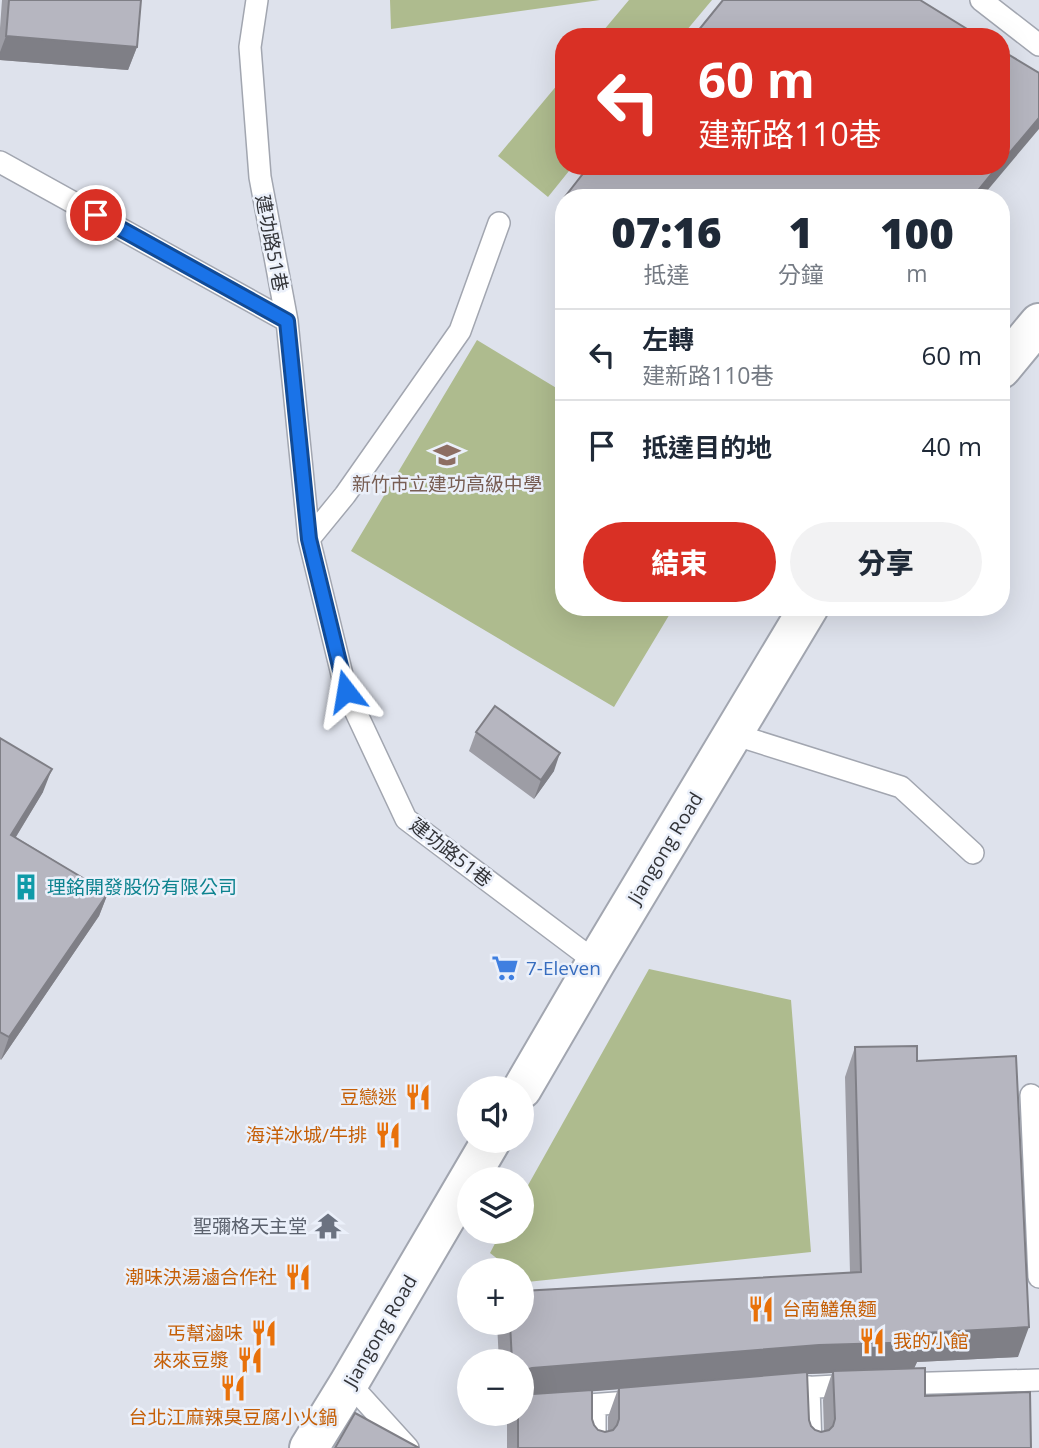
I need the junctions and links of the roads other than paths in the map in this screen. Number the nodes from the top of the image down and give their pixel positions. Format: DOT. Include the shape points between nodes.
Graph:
graph roads {
  1 [pos="257,0"];
  2 [pos="982,0"];
  3 [pos="1039,45"];
  4 [pos="0,162"];
  5 [pos="499,223"];
  6 [pos="287,321"];
  7 [pos="1039,323"];
  8 [pos="1010,358"];
  9 [pos="309,539"];
  10 [pos="804,616"];
  11 [pos="733,734"];
  12 [pos="973,853"];
  13 [pos="596,962"];
  14 [pos="530,1076"];
  15 [pos="1031,1095"];
  16 [pos="484,1153"];
  17 [pos="1039,1278"];
  18 [pos="1039,1380"];
  19 [pos="349,1383"];
  20 [pos="809,1387"];
  21 [pos="756,1391"];
  22 [pos="662,1399"];
  23 [pos="595,1405"];
  24 [pos="534,1408"];
  25 [pos="309,1448"];
  26 [pos="408,1448"];
  27 [pos="595,1448"];
  28 [pos="811,1448"];
  1 -- 6 [label="lane, 建功路51巷" via="250,47 260,177"];
  2 -- 3 [label="lane"];
  4 -- 6 [label="lane"];
  5 -- 9 [label="lane" via="460,331"];
  6 -- 9 [label="lane, 建功路51巷"];
  7 -- 8 [label="street"];
  9 -- 13 [label="lane, 建功路51巷" via="346,691 406,819"];
  10 -- 11 [label="street, Jiangong Road"];
  11 -- 12 [label="lane" via="901,788"];
  11 -- 13 [label="street, Jiangong Road"];
  13 -- 14 [label="street, Jiangong Road"];
  15 -- 17 [label="lane"];
  16 -- 19 [label="street, Jiangong Road"];
  18 -- 20 [label="lane"];
  19 -- 25 [label="street, Jiangong Road"];
  19 -- 26 [label="lane"];
  20 -- 21 [label="lane"];
  20 -- 28 [label="lane"];
  22 -- 23 [label="lane"];
  23 -- 24 [label="lane"];
  23 -- 27 [label="lane"];
}
